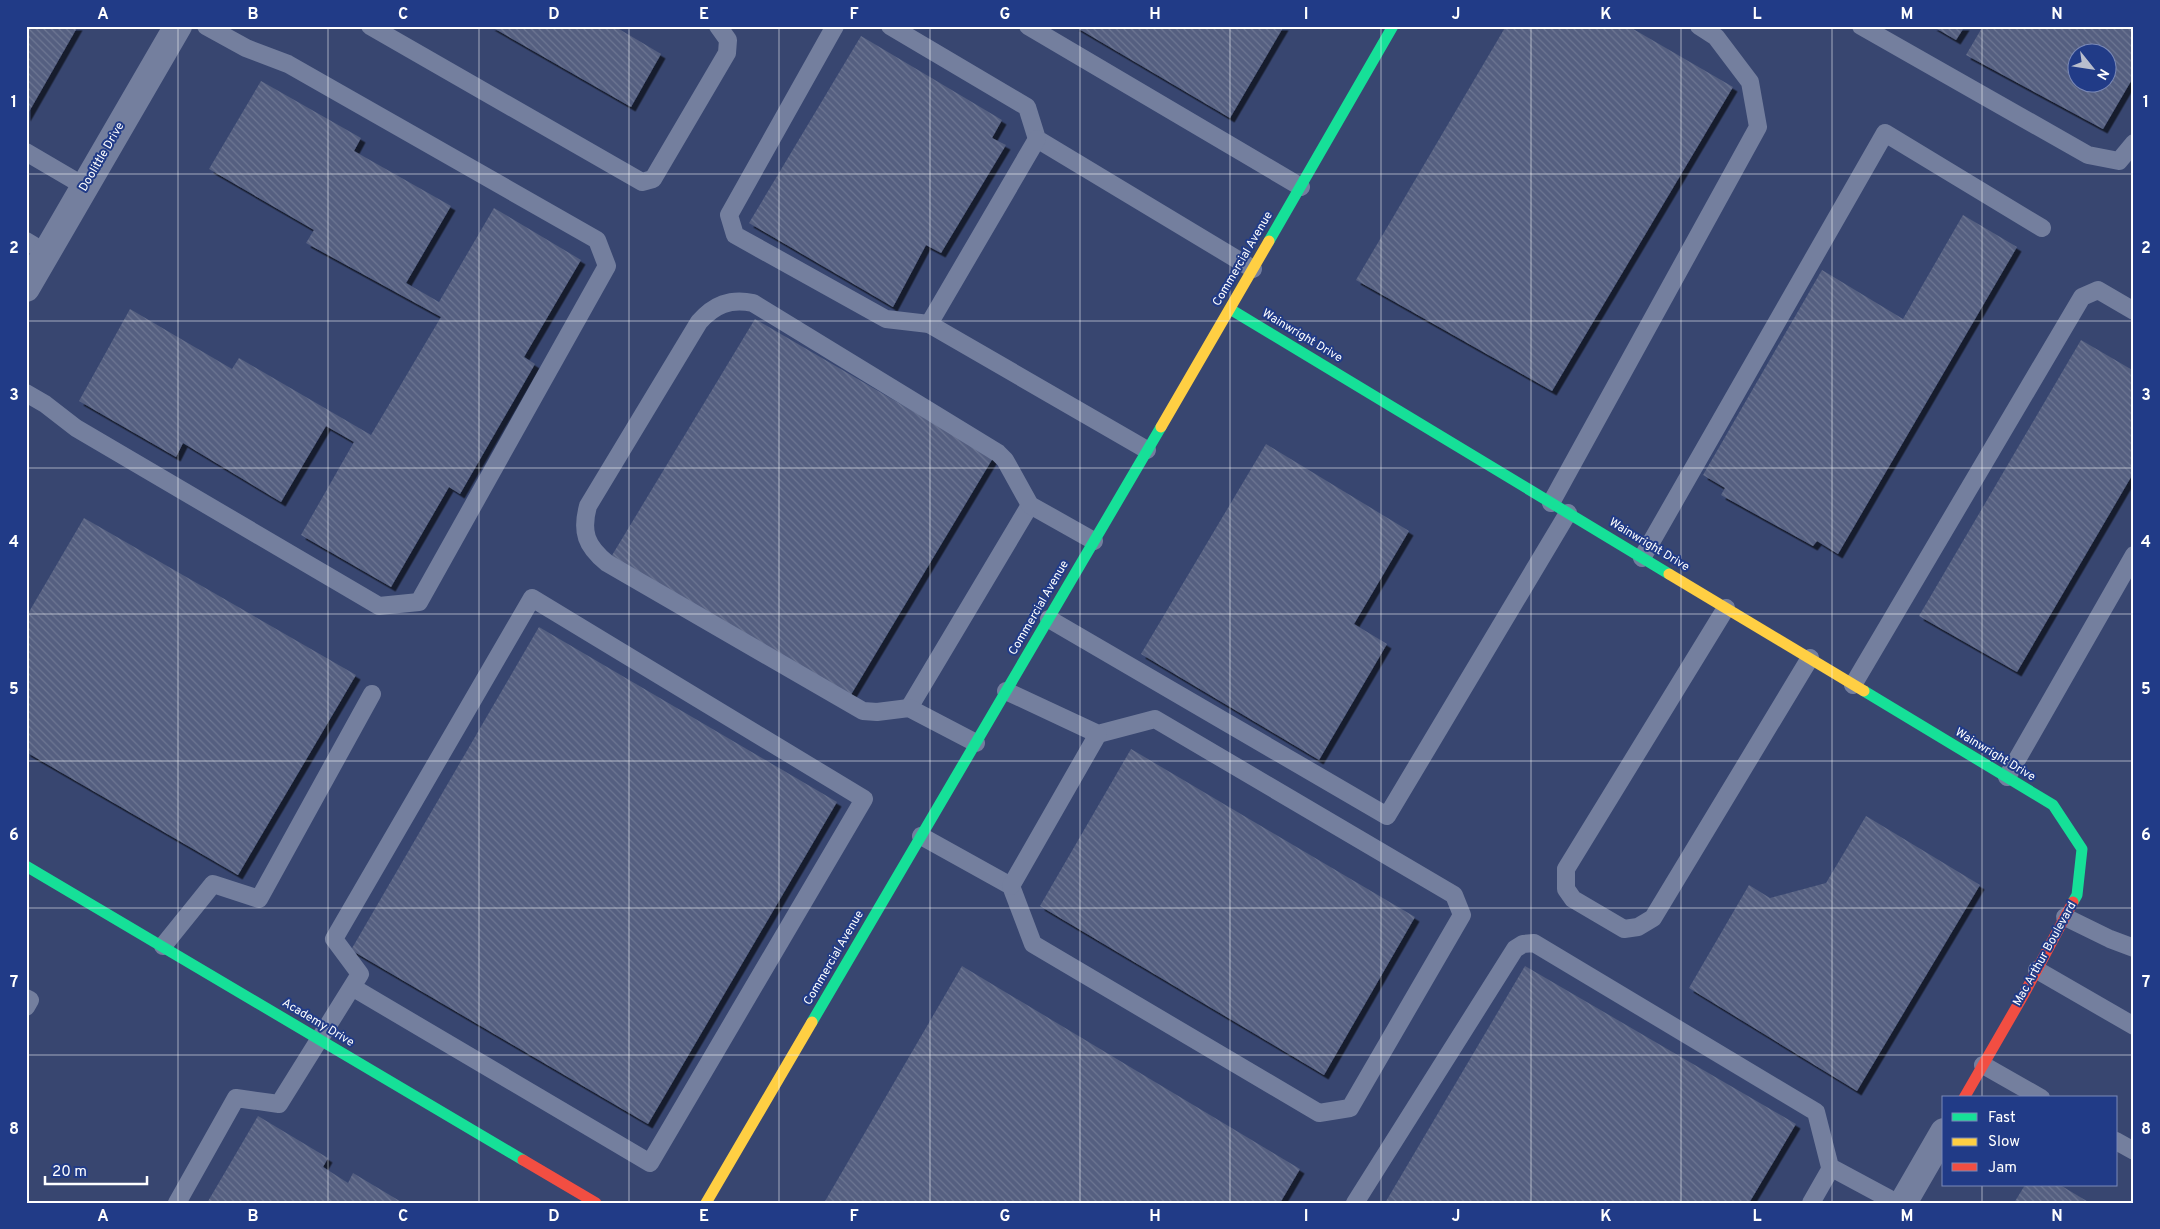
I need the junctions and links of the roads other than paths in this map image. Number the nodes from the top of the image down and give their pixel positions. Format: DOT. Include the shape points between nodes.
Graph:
graph roads {
  1 [pos="178,26"];
  2 [pos="206,26"];
  3 [pos="370,26"];
  4 [pos="718,26"];
  5 [pos="835,26"];
  6 [pos="890,26"];
  7 [pos="1028,26"];
  8 [pos="1393,26"];
  9 [pos="1699,26"];
  10 [pos="1861,26"];
  11 [pos="1037,139"];
  12 [pos="2134,143"];
  13 [pos="26,152"];
  14 [pos="84,186"];
  15 [pos="1301,187"];
  16 [pos="2042,228"];
  17 [pos="36,247"];
  18 [pos="1253,269"];
  19 [pos="26,288"];
  20 [pos="1230,309"];
  21 [pos="2134,311"];
  22 [pos="929,324"];
  23 [pos="26,393"];
  24 [pos="1148,450"];
  25 [pos="1551,503"];
  26 [pos="1030,505"];
  27 [pos="1568,513"];
  28 [pos="1094,541"];
  29 [pos="2134,555"];
  30 [pos="1642,558"];
  31 [pos="1726,608"];
  32 [pos="1048,619"];
  33 [pos="1810,658"];
  34 [pos="1853,685"];
  35 [pos="1006,691"];
  36 [pos="372,694"];
  37 [pos="909,708"];
  38 [pos="1098,734"];
  39 [pos="976,743"];
  40 [pos="2007,777"];
  41 [pos="2053,805"];
  42 [pos="921,836"];
  43 [pos="26,866"];
  44 [pos="1010,886"];
  45 [pos="2065,917"];
  46 [pos="163,946"];
  47 [pos="2134,948"];
  48 [pos="2037,970"];
  49 [pos="352,987"];
  50 [pos="26,998"];
  51 [pos="26,1007"];
  52 [pos="2134,1026"];
  53 [pos="319,1039"];
  54 [pos="1983,1065"];
  55 [pos="1965,1096"];
  56 [pos="2037,1096"];
  57 [pos="1942,1135"];
  58 [pos="2118,1142"];
  59 [pos="2134,1151"];
  60 [pos="1831,1168"];
  61 [pos="176,1203"];
  62 [pos="596,1203"];
  63 [pos="706,1203"];
  64 [pos="1356,1203"];
  65 [pos="1811,1203"];
  66 [pos="1897,1203"];
  67 [pos="1902,1203"];
  1 -- 14 [label="street, Doolittle Drive"];
  2 -- 23 [label="lane" via="246,48 288,64 597,240 606,266 419,602 379,606 76,428"];
  3 -- 4 [label="lane" via="642,182 653,179 727,54 728,40"];
  5 -- 22 [label="lane" via="729,215 735,234 886,319"];
  6 -- 11 [label="lane" via="1027,107"];
  7 -- 15 [label="lane"];
  8 -- 15 [label="street, Commercial Avenue"];
  9 -- 25 [label="lane" via="1716,37 1750,82 1758,127"];
  10 -- 12 [label="lane" via="2088,155 2119,161"];
  11 -- 18 [label="lane"];
  11 -- 22 [label="lane"];
  13 -- 14 [label="lane"];
  14 -- 17 [label="street, Doolittle Drive"];
  15 -- 18 [label="street, Commercial Avenue"];
  16 -- 30 [label="lane" via="1885,133"];
  17 -- 19 [label="street, Doolittle Drive"];
  18 -- 20 [label="street, Commercial Avenue"];
  20 -- 24 [label="street, Commercial Avenue"];
  20 -- 25 [label="street, Wainwright Drive"];
  21 -- 34 [label="lane" via="2098,290 2082,296"];
  22 -- 24 [label="lane"];
  24 -- 28 [label="street, Commercial Avenue"];
  25 -- 27 [label="street, Wainwright Drive"];
  26 -- 28 [label="lane"];
  26 -- 37 [label="lane"];
  26 -- 37 [label="lane" via="998,453 753,303 732,301 710,310 699,322 588,506 584,532 595,554 607,563 863,711"];
  27 -- 30 [label="street, Wainwright Drive"];
  27 -- 32 [label="lane" via="1387,816"];
  28 -- 32 [label="street, Commercial Avenue"];
  29 -- 40 [label="lane"];
  30 -- 31 [label="street, Wainwright Drive"];
  31 -- 33 [label="street, Wainwright Drive"];
  31 -- 33 [label="lane" via="1566,869 1566,889 1572,899 1624,929 1638,927 1652,918"];
  32 -- 35 [label="street, Commercial Avenue"];
  33 -- 34 [label="street, Wainwright Drive"];
  34 -- 40 [label="street, Wainwright Drive"];
  35 -- 38 [label="lane"];
  35 -- 39 [label="street, Commercial Avenue"];
  36 -- 46 [label="lane" via="259,899 213,884"];
  37 -- 39 [label="lane"];
  38 -- 44 [label="lane"];
  38 -- 44 [label="lane" via="1155,719 1454,895 1462,915 1350,1108 1320,1113 1033,944"];
  39 -- 42 [label="street, Commercial Avenue"];
  40 -- 41 [label="street, Wainwright Drive"];
  41 -- 45 [label="street, Mac Arthur Boulevard" via="2082,849 2077,895"];
  42 -- 44 [label="lane"];
  42 -- 63 [label="street, Commercial Avenue"];
  43 -- 46 [label="street, Academy Drive"];
  45 -- 47 [label="lane"];
  45 -- 48 [label="street, Mac Arthur Boulevard"];
  46 -- 53 [label="street, Academy Drive"];
  48 -- 52 [label="lane"];
  48 -- 54 [label="street, Mac Arthur Boulevard"];
  49 -- 49 [label="lane" via="360,974 334,939 532,598 864,799 650,1163"];
  49 -- 53 [label="lane"];
  50 -- 51 [label="lane" via="30,1000"];
  53 -- 61 [label="lane" via="279,1104 236,1098"];
  53 -- 62 [label="street, Academy Drive"];
  54 -- 55 [label="street, Mac Arthur Boulevard"];
  54 -- 56 [label="lane"];
  57 -- 67 [label="street"];
  58 -- 59 [label="lane"];
  60 -- 64 [label="lane" via="1816,1112 1534,942 1514,949"];
  60 -- 65 [label="lane"];
  60 -- 66 [label="lane"];
}
